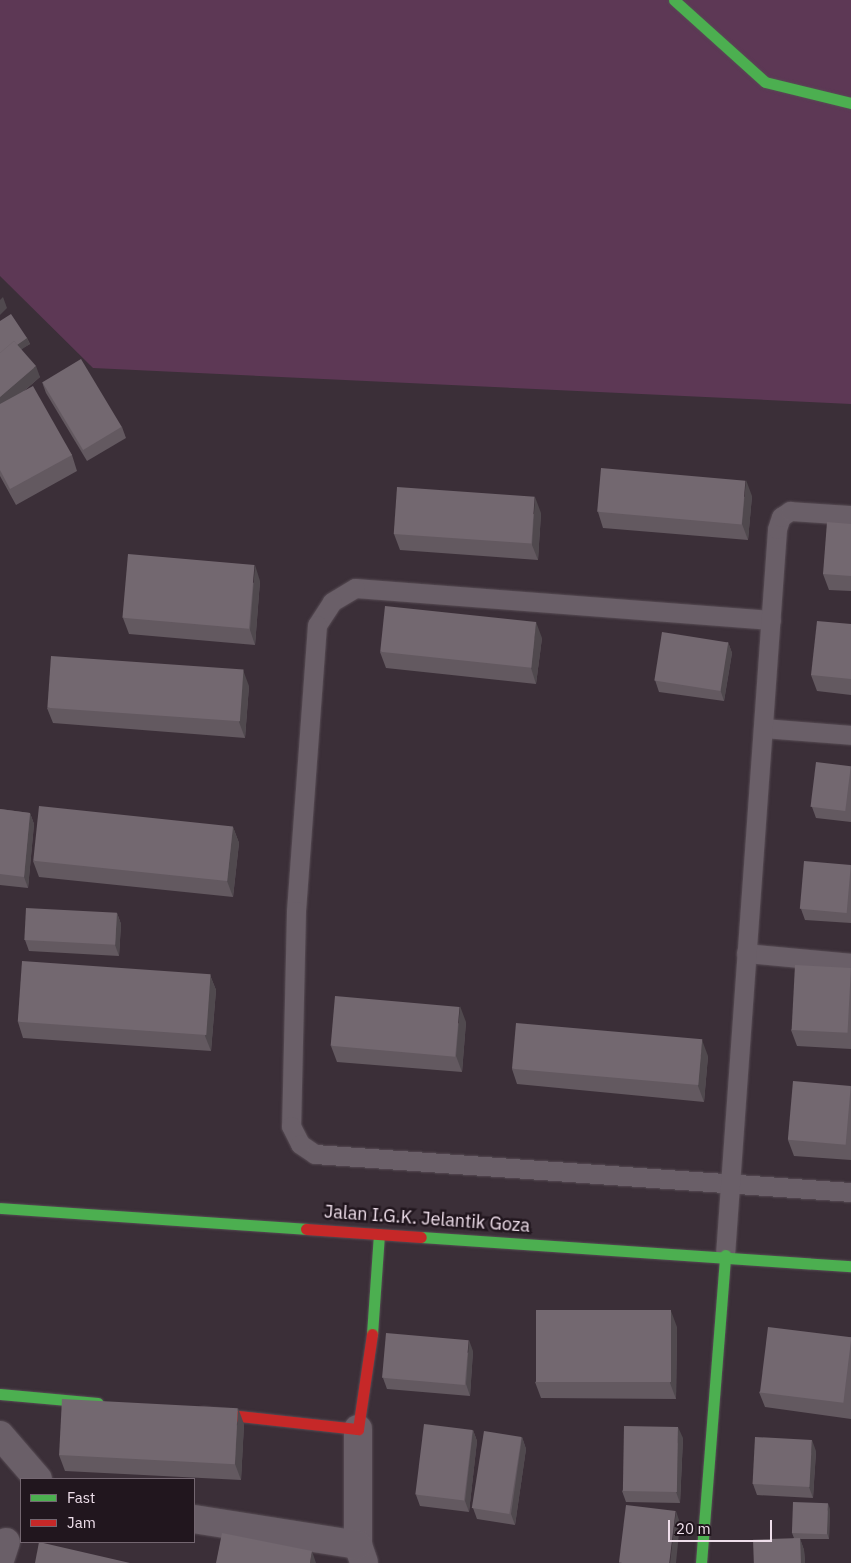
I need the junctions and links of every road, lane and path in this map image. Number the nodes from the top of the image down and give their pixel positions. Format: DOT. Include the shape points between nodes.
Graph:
graph roads {
  1 [pos="674,0"];
  2 [pos="851,103"];
  3 [pos="851,515"];
  4 [pos="771,620"];
  5 [pos="763,728"];
  6 [pos="851,735"];
  7 [pos="746,953"];
  8 [pos="851,963"];
  9 [pos="728,1184"];
  10 [pos="851,1192"];
  11 [pos="0,1208"];
  12 [pos="379,1234"];
  13 [pos="725,1255"];
  14 [pos="851,1266"];
  15 [pos="0,1394"];
  16 [pos="108,1404"];
  17 [pos="187,1411"];
  18 [pos="358,1429"];
  19 [pos="0,1435"];
  20 [pos="37,1478"];
  21 [pos="195,1519"];
  22 [pos="361,1554"];
  23 [pos="701,1563"];
  1 -- 2 [label="street" via="765,82"];
  3 -- 4 [label="lane" via="790,511 781,517"];
  4 -- 5 [label="lane"];
  4 -- 9 [label="lane" via="355,588 332,602 317,625 314,654 296,911 291,1126 300,1144 315,1154"];
  5 -- 6 [label="lane"];
  5 -- 7 [label="lane"];
  7 -- 8 [label="lane"];
  7 -- 9 [label="lane"];
  9 -- 10 [label="lane"];
  9 -- 13 [label="lane"];
  11 -- 12 [label="street, Jalan I.G.K. Jelantik Goza"];
  12 -- 13 [label="street, Jalan I.G.K. Jelantik Goza"];
  12 -- 18 [label="street" via="371,1345"];
  13 -- 14 [label="street, Jalan I.G.K. Jelantik Goza"];
  13 -- 23 [label="street"];
  15 -- 16 [label="street"];
  17 -- 18 [label="street"];
  18 -- 22 [label="street"];
  19 -- 20 [label="street"];
  21 -- 22 [label="street"];
}
